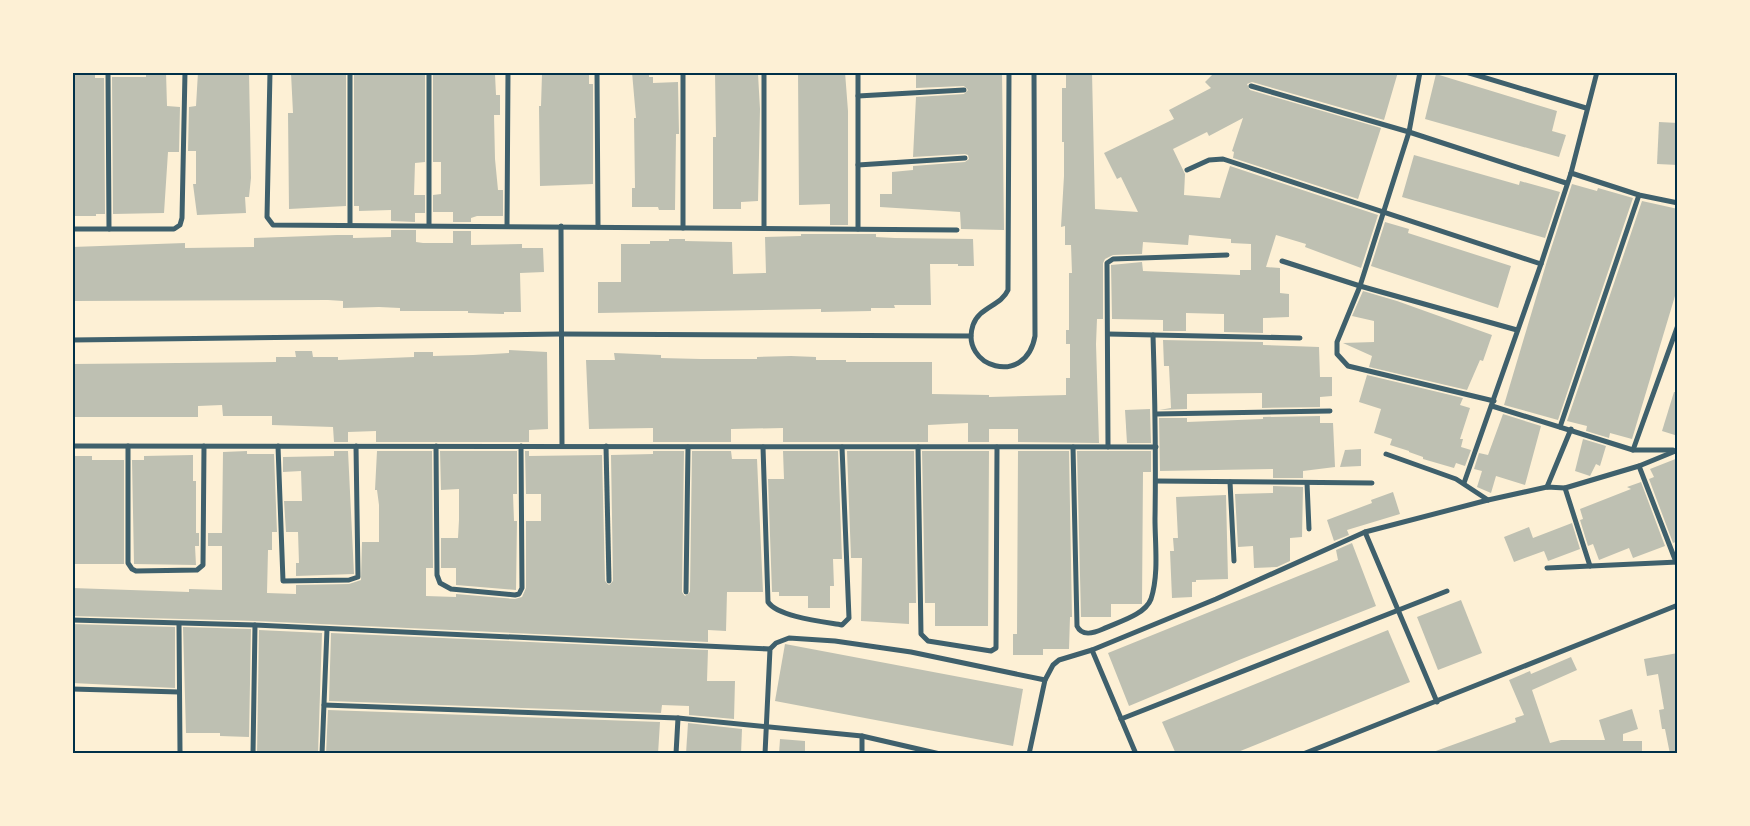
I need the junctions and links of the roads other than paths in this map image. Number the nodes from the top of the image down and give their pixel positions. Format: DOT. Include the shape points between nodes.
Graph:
graph roads {
  1 [pos="108,72"];
  2 [pos="185,72"];
  3 [pos="270,72"];
  4 [pos="350,72"];
  5 [pos="429,72"];
  6 [pos="508,72"];
  7 [pos="597,72"];
  8 [pos="683,72"];
  9 [pos="764,72"];
  10 [pos="858,72"];
  11 [pos="1009,72"];
  12 [pos="1034,72"];
  13 [pos="1420,72"];
  14 [pos="1466,72"];
  15 [pos="1597,72"];
  16 [pos="1251,86"];
  17 [pos="964,90"];
  18 [pos="858,96"];
  19 [pos="1586,108"];
  20 [pos="1409,132"];
  21 [pos="965,158"];
  22 [pos="858,165"];
  23 [pos="1187,170"];
  24 [pos="1570,172"];
  25 [pos="1566,183"];
  26 [pos="1638,195"];
  27 [pos="1678,203"];
  28 [pos="1383,212"];
  29 [pos="350,224"];
  30 [pos="429,225"];
  31 [pos="507,226"];
  32 [pos="561,226"];
  33 [pos="598,227"];
  34 [pos="683,228"];
  35 [pos="764,228"];
  36 [pos="72,229"];
  37 [pos="110,229"];
  38 [pos="858,230"];
  39 [pos="957,230"];
  40 [pos="1227,255"];
  41 [pos="1282,261"];
  42 [pos="1541,264"];
  43 [pos="1360,286"];
  44 [pos="1678,325"];
  45 [pos="1517,330"];
  46 [pos="561,334"];
  47 [pos="1108,334"];
  48 [pos="1153,335"];
  49 [pos="971,336"];
  50 [pos="1300,338"];
  51 [pos="72,340"];
  52 [pos="1493,403"];
  53 [pos="1330,411"];
  54 [pos="1156,414"];
  55 [pos="1560,427"];
  56 [pos="1571,429"];
  57 [pos="72,446"];
  58 [pos="128,446"];
  59 [pos="204,446"];
  60 [pos="278,446"];
  61 [pos="356,446"];
  62 [pos="436,446"];
  63 [pos="521,446"];
  64 [pos="562,446"];
  65 [pos="606,446"];
  66 [pos="918,446"];
  67 [pos="688,447"];
  68 [pos="763,447"];
  69 [pos="842,447"];
  70 [pos="997,447"];
  71 [pos="1073,447"];
  72 [pos="1108,447"];
  73 [pos="1156,447"];
  74 [pos="1633,450"];
  75 [pos="1677,450"];
  76 [pos="1386,454"];
  77 [pos="1639,466"];
  78 [pos="1156,481"];
  79 [pos="1230,482"];
  80 [pos="1307,483"];
  81 [pos="1372,483"];
  82 [pos="1464,483"];
  83 [pos="1547,487"];
  84 [pos="1565,488"];
  85 [pos="1488,500"];
  86 [pos="1309,529"];
  87 [pos="1365,532"];
  88 [pos="1234,561"];
  89 [pos="1677,562"];
  90 [pos="1590,566"];
  91 [pos="1547,568"];
  92 [pos="609,581"];
  93 [pos="1447,591"];
  94 [pos="686,592"];
  95 [pos="1678,605"];
  96 [pos="1397,610"];
  97 [pos="72,620"];
  98 [pos="179,624"];
  99 [pos="256,625"];
  100 [pos="327,629"];
  101 [pos="770,649"];
  102 [pos="1092,650"];
  103 [pos="1045,680"];
  104 [pos="72,689"];
  105 [pos="179,692"];
  106 [pos="1437,702"];
  107 [pos="324,705"];
  108 [pos="678,718"];
  109 [pos="1121,719"];
  110 [pos="766,726"];
  111 [pos="862,736"];
  112 [pos="181,753"];
  113 [pos="253,754"];
  114 [pos="322,754"];
  115 [pos="676,754"];
  116 [pos="765,754"];
  117 [pos="862,754"];
  118 [pos="940,754"];
  119 [pos="1029,754"];
  120 [pos="1136,754"];
  121 [pos="1303,754"];
  1 -- 37 [label="street"];
  2 -- 37 [label="street" via="182,222 174,229"];
  3 -- 29 [label="street" via="267,217 270,223 276,226"];
  4 -- 29 [label="street"];
  5 -- 30 [label="street"];
  6 -- 31 [label="street"];
  7 -- 33 [label="street"];
  8 -- 34 [label="street"];
  9 -- 35 [label="street"];
  10 -- 18 [label="street"];
  11 -- 49 [label="street" via="1008,290 1005,297 981,312"];
  12 -- 49 [label="street" via="1034,344 1031,352 1017,364 1000,367 977,354"];
  13 -- 20 [label="street"];
  14 -- 19 [label="street"];
  15 -- 19 [label="street"];
  16 -- 20 [label="street"];
  17 -- 18 [label="street"];
  18 -- 22 [label="street"];
  19 -- 24 [label="street"];
  20 -- 25 [label="street"];
  20 -- 28 [label="street"];
  21 -- 22 [label="street"];
  22 -- 38 [label="street"];
  23 -- 28 [label="street" via="1209,160 1223,158"];
  24 -- 25 [label="street"];
  24 -- 26 [label="street"];
  25 -- 42 [label="street"];
  26 -- 27 [label="street"];
  26 -- 55 [label="street"];
  28 -- 42 [label="street"];
  28 -- 43 [label="street"];
  29 -- 30 [label="street"];
  30 -- 31 [label="street"];
  31 -- 32 [label="street"];
  32 -- 33 [label="street"];
  32 -- 46 [label="street"];
  33 -- 34 [label="street"];
  34 -- 35 [label="street"];
  35 -- 38 [label="street"];
  36 -- 37 [label="street"];
  38 -- 39 [label="street"];
  40 -- 47 [label="street" via="1110,260 1106,267"];
  41 -- 43 [label="street"];
  42 -- 45 [label="street"];
  43 -- 45 [label="street"];
  43 -- 52 [label="street" via="1337,342 1337,354 1342,362 1358,369"];
  44 -- 74 [label="street"];
  45 -- 52 [label="street"];
  46 -- 49 [label="street"];
  46 -- 51 [label="street"];
  46 -- 64 [label="street"];
  47 -- 48 [label="street"];
  47 -- 72 [label="street"];
  48 -- 50 [label="street"];
  48 -- 54 [label="street"];
  52 -- 55 [label="street"];
  52 -- 82 [label="street"];
  53 -- 54 [label="street"];
  54 -- 73 [label="street"];
  55 -- 56 [label="street"];
  56 -- 74 [label="street"];
  56 -- 83 [label="street"];
  57 -- 58 [label="street"];
  58 -- 59 [label="street"];
  58 -- 59 [label="street" via="128,563 136,571 164,572 197,570 203,565"];
  59 -- 60 [label="street"];
  60 -- 61 [label="street"];
  60 -- 61 [label="street" via="283,581 349,580 358,577"];
  61 -- 62 [label="street"];
  62 -- 63 [label="street"];
  62 -- 63 [label="street" via="438,579 451,589 515,595 521,591"];
  63 -- 64 [label="street"];
  64 -- 65 [label="street"];
  65 -- 67 [label="street"];
  65 -- 92 [label="street"];
  66 -- 69 [label="street"];
  66 -- 70 [label="street"];
  66 -- 70 [label="street" via="920,634 925,640 991,651 996,648"];
  67 -- 68 [label="street"];
  67 -- 94 [label="street"];
  68 -- 69 [label="street"];
  68 -- 69 [label="street" via="767,598 771,607 807,619 842,625 848,621"];
  70 -- 71 [label="street"];
  71 -- 72 [label="street"];
  71 -- 78 [label="street" via="1077,626 1085,633 1094,633 1115,624 1142,610 1150,600 1155,573"];
  72 -- 73 [label="street"];
  73 -- 78 [label="street"];
  74 -- 75 [label="street"];
  75 -- 77 [label="street"];
  76 -- 82 [label="street"];
  77 -- 84 [label="street"];
  77 -- 89 [label="street"];
  78 -- 79 [label="street"];
  79 -- 80 [label="street"];
  79 -- 88 [label="street"];
  80 -- 81 [label="street"];
  80 -- 86 [label="street"];
  82 -- 85 [label="street"];
  83 -- 84 [label="street"];
  83 -- 85 [label="street"];
  84 -- 90 [label="street"];
  85 -- 87 [label="street"];
  87 -- 96 [label="street"];
  87 -- 102 [label="street"];
  89 -- 90 [label="street"];
  90 -- 91 [label="street"];
  93 -- 96 [label="street"];
  95 -- 106 [label="street"];
  96 -- 106 [label="street"];
  96 -- 109 [label="street"];
  97 -- 98 [label="street"];
  98 -- 99 [label="street"];
  98 -- 105 [label="street"];
  99 -- 100 [label="street"];
  99 -- 113 [label="street"];
  100 -- 101 [label="street"];
  100 -- 107 [label="street"];
  101 -- 103 [label="street" via="789,638 835,641 911,652"];
  101 -- 110 [label="street"];
  102 -- 103 [label="street" via="1059,660 1053,664"];
  102 -- 109 [label="street"];
  103 -- 119 [label="street"];
  104 -- 105 [label="street"];
  105 -- 112 [label="street"];
  106 -- 121 [label="street"];
  107 -- 108 [label="street"];
  107 -- 114 [label="street"];
  108 -- 110 [label="street"];
  108 -- 115 [label="street"];
  109 -- 120 [label="street"];
  110 -- 111 [label="street"];
  110 -- 116 [label="street"];
  111 -- 117 [label="street"];
  111 -- 118 [label="street"];
}
